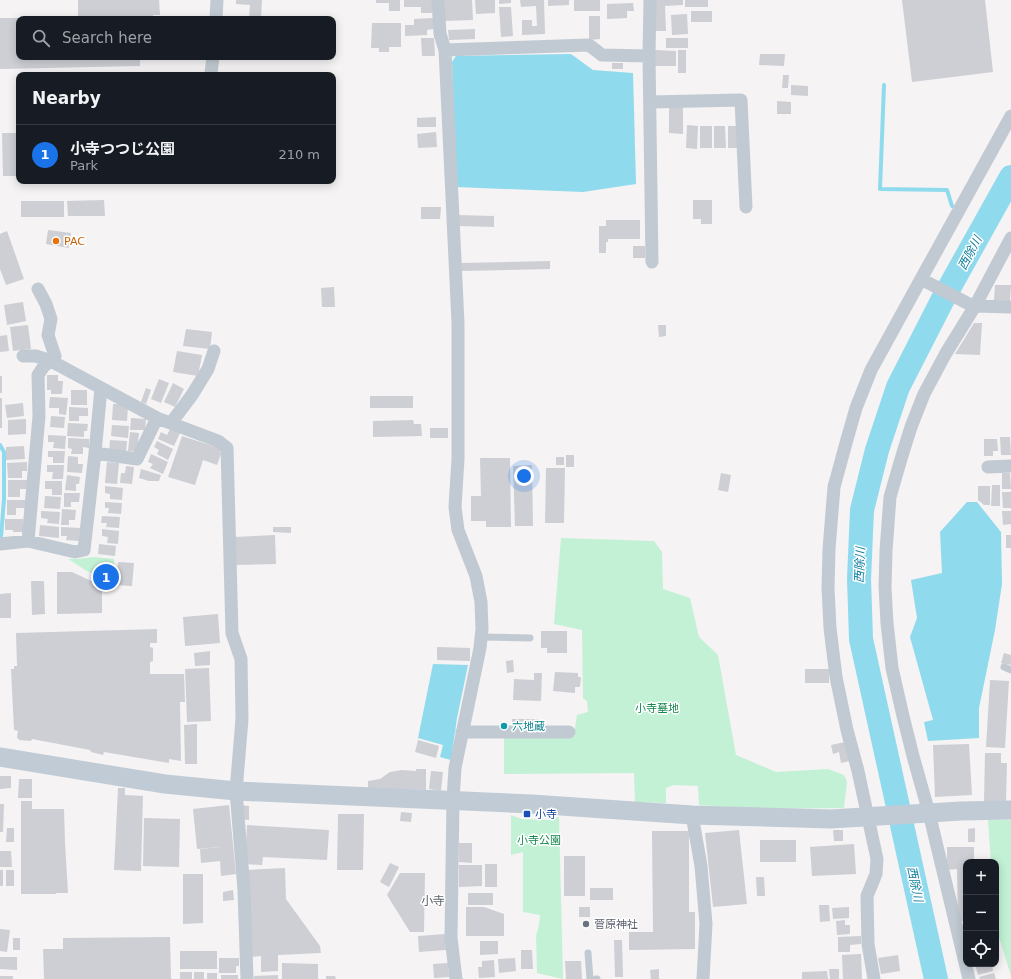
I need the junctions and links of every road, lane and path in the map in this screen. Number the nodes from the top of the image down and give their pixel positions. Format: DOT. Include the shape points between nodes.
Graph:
graph roads {
  1 [pos="218,0"];
  2 [pos="438,0"];
  3 [pos="650,0"];
  4 [pos="216,16"];
  5 [pos="445,50"];
  6 [pos="649,56"];
  7 [pos="213,60"];
  8 [pos="211,72"];
  9 [pos="650,102"];
  10 [pos="1011,116"];
  11 [pos="746,207"];
  12 [pos="1011,238"];
  13 [pos="652,262"];
  14 [pos="925,281"];
  15 [pos="38,288"];
  16 [pos="971,305"];
  17 [pos="1011,307"];
  18 [pos="214,351"];
  19 [pos="23,356"];
  20 [pos="51,361"];
  21 [pos="101,388"];
  22 [pos="157,418"];
  23 [pos="170,423"];
  24 [pos="95,453"];
  25 [pos="1011,466"];
  26 [pos="988,467"];
  27 [pos="28,541"];
  28 [pos="0,544"];
  29 [pos="481,637"];
  30 [pos="530,638"];
  31 [pos="1004,667"];
  32 [pos="1011,670"];
  33 [pos="462,732"];
  34 [pos="569,732"];
  35 [pos="0,757"];
  36 [pos="236,790"];
  37 [pos="453,800"];
  38 [pos="1011,810"];
  39 [pos="925,813"];
  40 [pos="692,815"];
  41 [pos="874,816"];
  42 [pos="588,953"];
  43 [pos="247,979"];
  44 [pos="456,979"];
  45 [pos="590,979"];
  46 [pos="703,979"];
  47 [pos="874,979"];
  48 [pos="969,979"];
  1 -- 4 [label="street"];
  2 -- 5 [label="street" via="440,34"];
  3 -- 6 [label="street"];
  5 -- 6 [label="street" via="589,45 602,55"];
  5 -- 29 [label="street" via="458,323 458,459 455,507 458,530 476,576 481,602"];
  6 -- 9 [label="street"];
  7 -- 8 [label="street"];
  9 -- 11 [label="street" via="741,100"];
  9 -- 13 [label="street"];
  10 -- 14 [label="street"];
  12 -- 16 [label="street"];
  14 -- 16 [label="street"];
  14 -- 41 [label="street" via="871,370 856,408 834,487 828,588 836,677 858,771"];
  15 -- 20 [label="street" via="51,319 48,335 55,356"];
  16 -- 17 [label="street"];
  16 -- 39 [label="street" via="924,394 911,427 890,497 885,587 887,623 892,668"];
  18 -- 23 [label="street" via="208,369"];
  19 -- 20 [label="street" via="36,356"];
  20 -- 21 [label="street"];
  20 -- 27 [label="street" via="38,375 39,416"];
  21 -- 22 [label="street"];
  21 -- 24 [label="street"];
  22 -- 23 [label="street"];
  22 -- 24 [label="street" via="137,458"];
  23 -- 36 [label="street" via="218,441 227,448 232,632 241,659 242,719"];
  24 -- 27 [label="street" via="84,550 75,552"];
  25 -- 26 [label="street"];
  27 -- 28 [label="street"];
  29 -- 30 [label="lane"];
  29 -- 33 [label="street"];
  31 -- 32 [label="lane"];
  33 -- 34 [label="street"];
  33 -- 37 [label="street" via="455,768"];
  35 -- 36 [label="street" via="165,784"];
  36 -- 37 [label="street"];
  36 -- 43 [label="street" via="244,890"];
  37 -- 40 [label="street"];
  37 -- 44 [label="street" via="452,938"];
  38 -- 39 [label="street"];
  39 -- 41 [label="street"];
  39 -- 48 [label="street"];
  40 -- 41 [label="street" via="831,819"];
  40 -- 46 [label="street" via="701,866 706,924"];
  41 -- 47 [label="street" via="876,874 867,896 868,944"];
  42 -- 45 [label="lane"];
}
